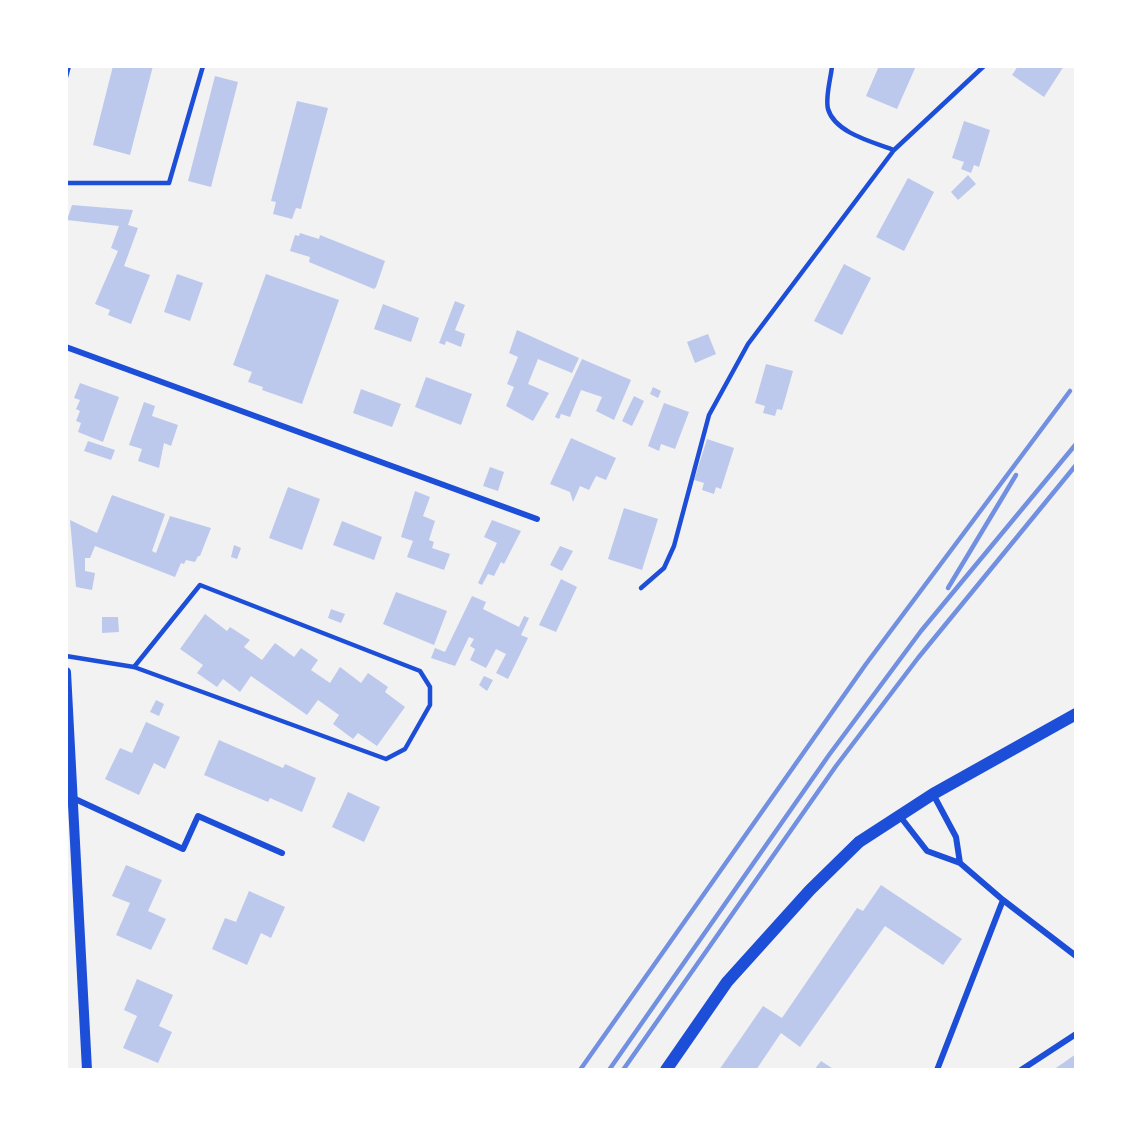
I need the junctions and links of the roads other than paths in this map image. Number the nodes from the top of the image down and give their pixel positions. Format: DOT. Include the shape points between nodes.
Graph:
graph roads {
  1 [pos="69,66"];
  2 [pos="203,66"];
  3 [pos="832,66"];
  4 [pos="984,66"];
  5 [pos="66,77"];
  6 [pos="894,150"];
  7 [pos="66,183"];
  8 [pos="66,347"];
  9 [pos="537,519"];
  10 [pos="641,588"];
  11 [pos="66,656"];
  12 [pos="134,667"];
  13 [pos="66,672"];
  14 [pos="1076,714"];
  15 [pos="933,794"];
  16 [pos="73,798"];
  17 [pos="899,815"];
  18 [pos="70,818"];
  19 [pos="282,853"];
  20 [pos="960,863"];
  21 [pos="1003,900"];
  22 [pos="1076,956"];
  23 [pos="1076,1034"];
  24 [pos="87,1070"];
  25 [pos="666,1070"];
  26 [pos="937,1070"];
  27 [pos="1020,1070"];
  1 -- 5 [label="lane"];
  2 -- 7 [label="lane" via="169,183"];
  3 -- 6 [label="lane" via="828,108 835,122"];
  4 -- 6 [label="lane"];
  6 -- 10 [label="lane" via="748,344 710,415 674,546 664,568"];
  8 -- 9 [label="street"];
  11 -- 12 [label="lane"];
  12 -- 12 [label="lane" via="200,585 420,671 430,687 430,705 405,749 386,759"];
  13 -- 16 [label="street"];
  14 -- 15 [label="main road"];
  15 -- 17 [label="main road"];
  15 -- 20 [label="street" via="956,837"];
  16 -- 18 [label="street"];
  16 -- 19 [label="street" via="183,849 198,816"];
  17 -- 20 [label="street" via="927,851"];
  17 -- 25 [label="main road" via="860,842 800,901 727,982"];
  18 -- 24 [label="street"];
  20 -- 21 [label="street"];
  21 -- 22 [label="street"];
  21 -- 26 [label="street"];
  23 -- 27 [label="street"];
}
